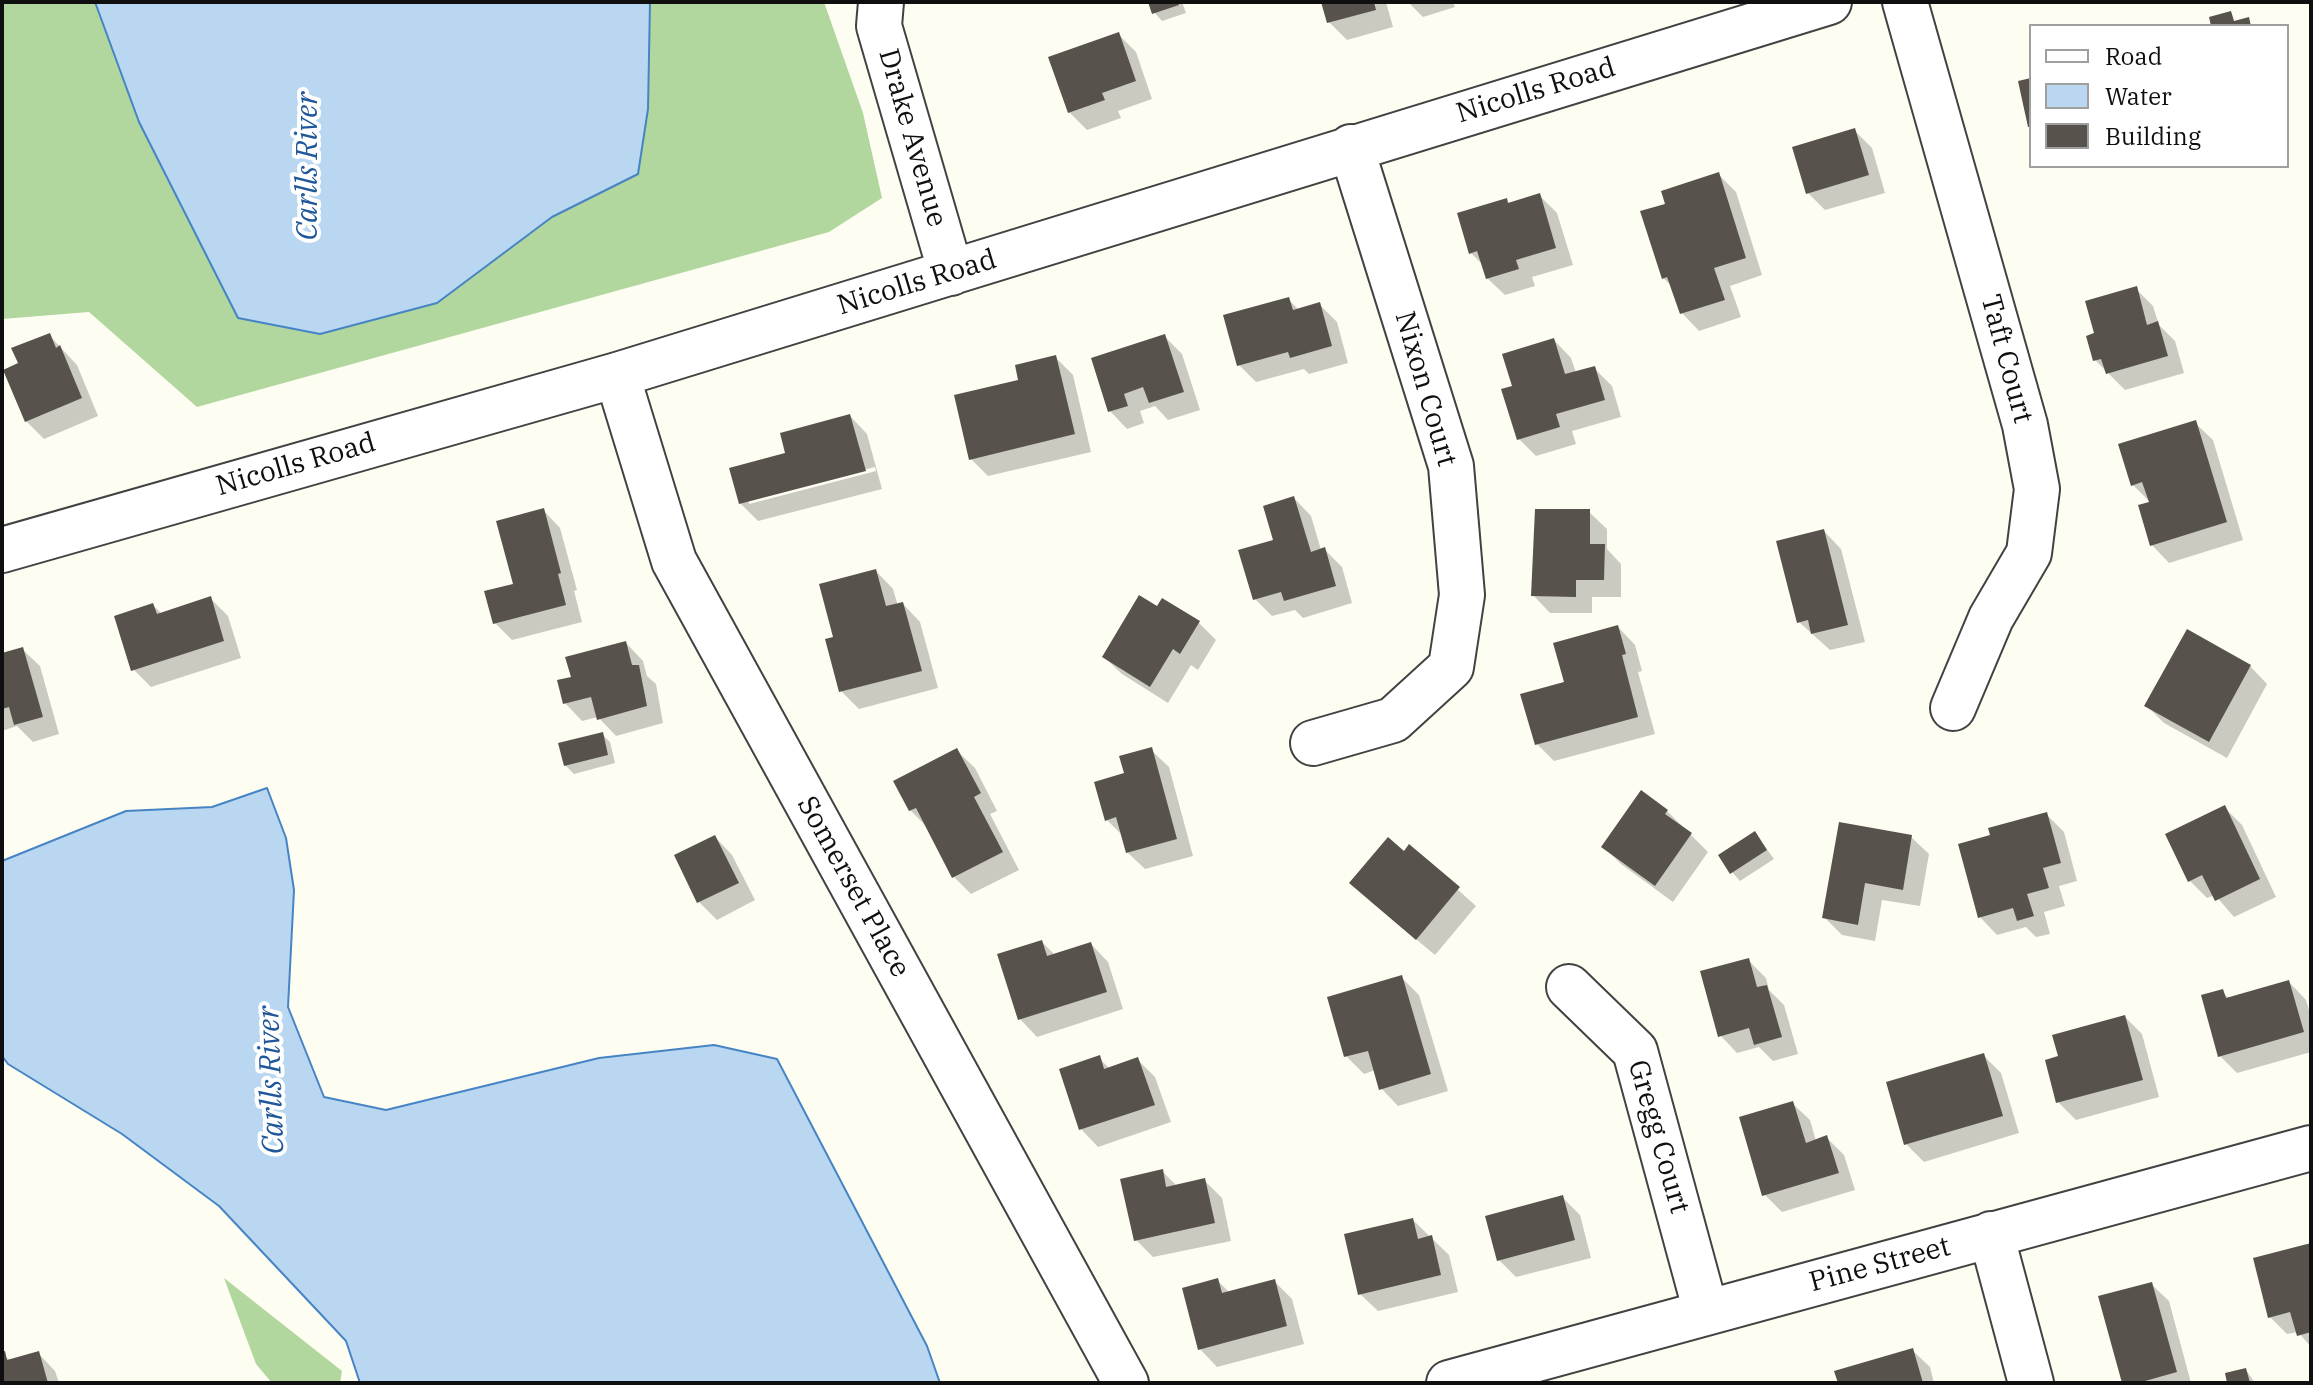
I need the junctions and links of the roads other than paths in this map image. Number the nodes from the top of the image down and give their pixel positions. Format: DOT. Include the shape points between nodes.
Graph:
graph roads {
  1 [pos="881,2"];
  2 [pos="1829,2"];
  3 [pos="1905,2"];
  4 [pos="1351,147"];
  5 [pos="951,273"];
  6 [pos="617,375"];
  7 [pos="2,550"];
  8 [pos="1953,708"];
  9 [pos="1313,743"];
  10 [pos="1569,987"];
  11 [pos="2311,1148"];
  12 [pos="1991,1234"];
  13 [pos="1706,1312"];
  14 [pos="1493,1377"];
  15 [pos="1126,1383"];
  16 [pos="1449,1383"];
  17 [pos="2031,1383"];
  1 -- 5 [label="street, Drake Avenue" via="879,26"];
  2 -- 4 [label="street, Nicolls Road"];
  3 -- 8 [label="street, Taft Court" via="2025,425 2037,489 2029,553 1991,618"];
  4 -- 5 [label="street, Nicolls Road"];
  4 -- 9 [label="street, Nixon Court" via="1451,466 1462,595 1451,667 1393,720"];
  5 -- 6 [label="street, Nicolls Road"];
  6 -- 7 [label="street, Nicolls Road"];
  6 -- 15 [label="street, Somerset Place" via="674,561"];
  10 -- 13 [label="street, Gregg Court" via="1635,1051"];
  11 -- 12 [label="street, Pine Street"];
  12 -- 13 [label="street, Pine Street"];
  12 -- 17 [label="street"];
  13 -- 14 [label="street, Pine Street"];
  14 -- 16 [label="street, Pine Street"];
}
